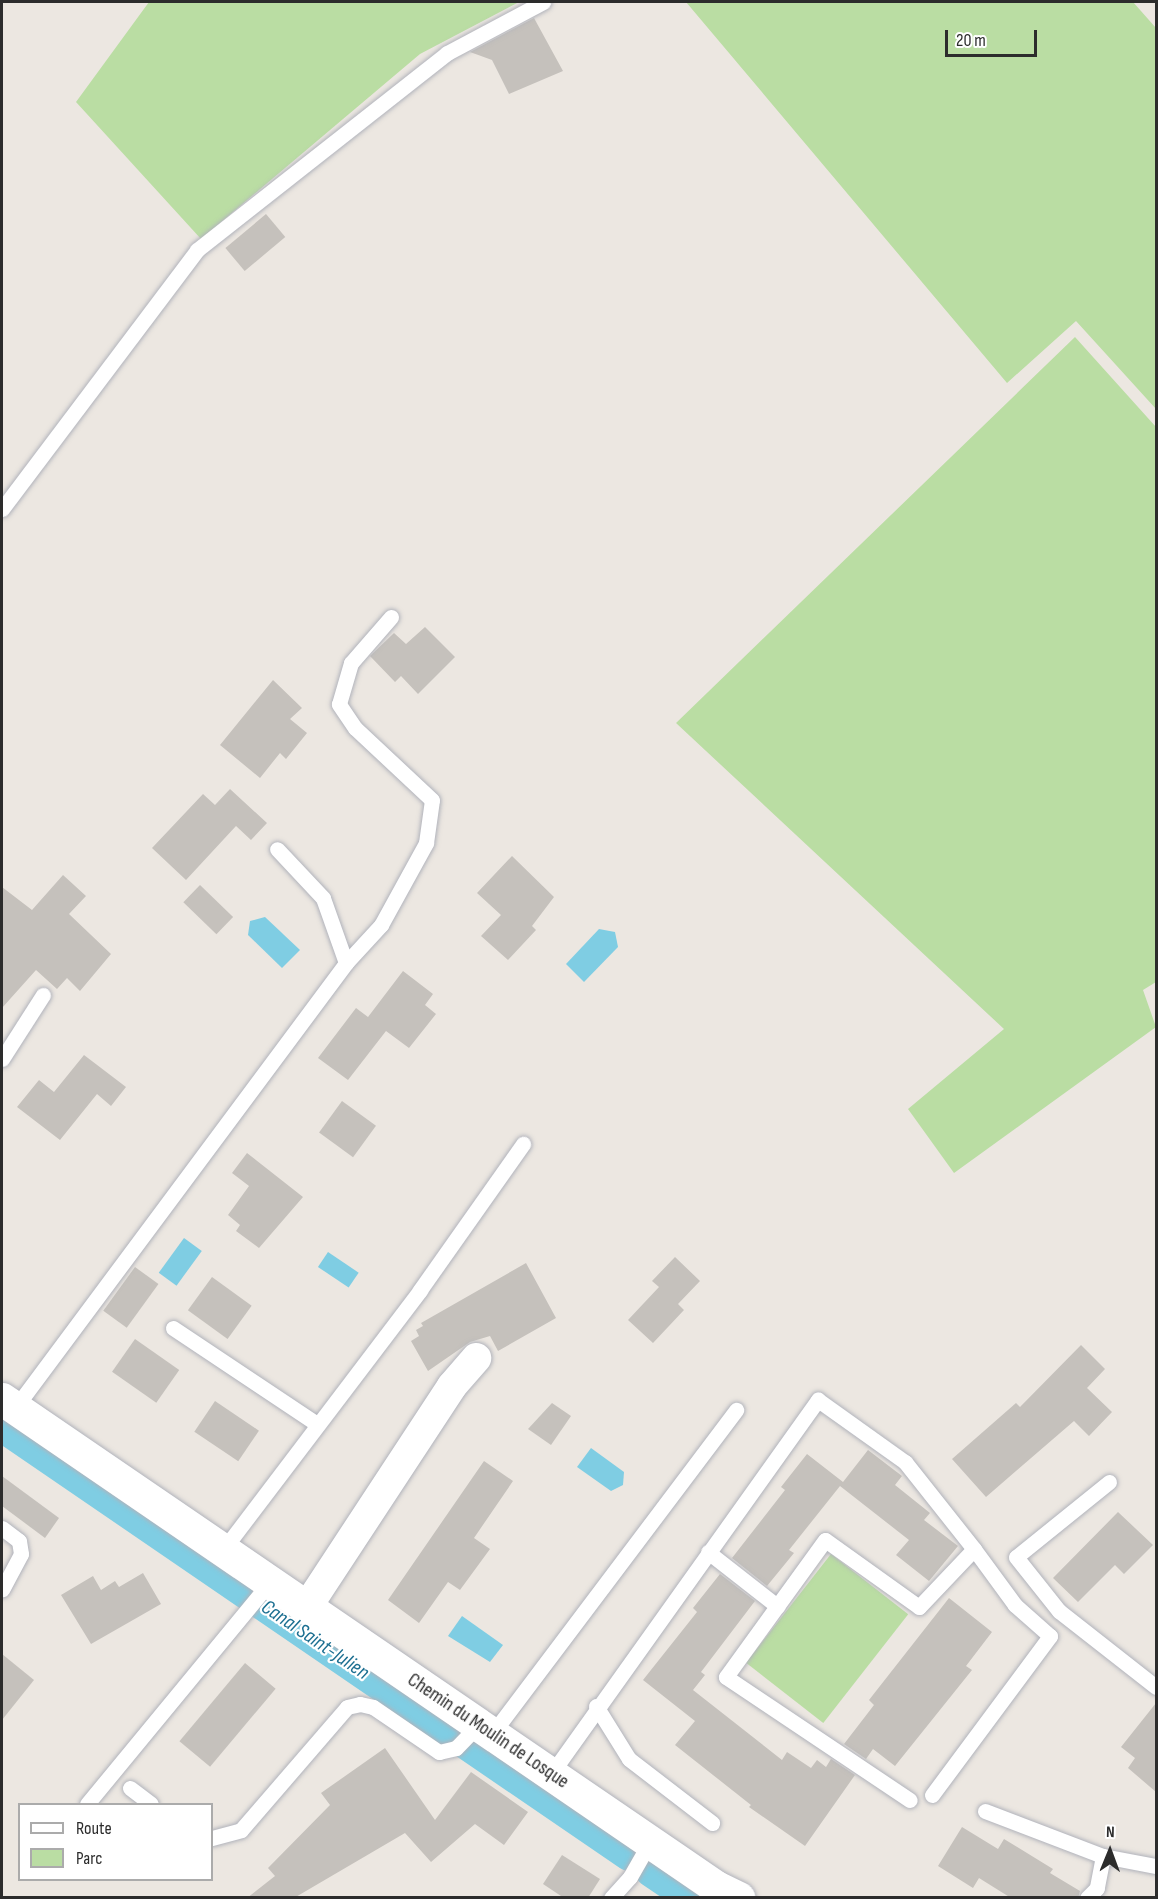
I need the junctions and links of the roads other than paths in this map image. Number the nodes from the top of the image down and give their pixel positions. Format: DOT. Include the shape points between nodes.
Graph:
graph roads {
  1 [pos="543,2"];
  2 [pos="2,509"];
  3 [pos="391,617"];
  4 [pos="278,849"];
  5 [pos="346,963"];
  6 [pos="43,996"];
  7 [pos="2,1059"];
  8 [pos="524,1144"];
  9 [pos="173,1328"];
  10 [pos="476,1358"];
  11 [pos="8,1404"];
  12 [pos="736,1410"];
  13 [pos="317,1424"];
  14 [pos="1109,1482"];
  15 [pos="2,1528"];
  16 [pos="974,1549"];
  17 [pos="223,1550"];
  18 [pos="708,1552"];
  19 [pos="2,1588"];
  20 [pos="266,1588"];
  21 [pos="777,1606"];
  22 [pos="307,1607"];
  23 [pos="1156,1687"];
  24 [pos="596,1706"];
  25 [pos="480,1730"];
  26 [pos="551,1774"];
  27 [pos="130,1788"];
  28 [pos="932,1795"];
  29 [pos="910,1800"];
  30 [pos="88,1803"];
  31 [pos="150,1803"];
  32 [pos="985,1810"];
  33 [pos="712,1822"];
  34 [pos="213,1838"];
  35 [pos="647,1847"];
  36 [pos="1103,1856"];
  37 [pos="1156,1866"];
  38 [pos="610,1898"];
  39 [pos="739,1898"];
  40 [pos="1087,1898"];
  1 -- 2 [label="lane" via="447,53 197,250"];
  3 -- 5 [label="lane" via="351,663 339,704 355,728 432,800 426,843 381,925"];
  4 -- 5 [label="lane" via="323,898"];
  5 -- 11 [label="lane"];
  6 -- 7 [label="lane"];
  8 -- 13 [label="lane" via="420,1290"];
  9 -- 13 [label="lane"];
  10 -- 22 [label="street" via="452,1386"];
  11 -- 17 [label="street, Chemin du Moulin de Losque"];
  12 -- 25 [label="lane"];
  13 -- 17 [label="lane"];
  14 -- 23 [label="lane" via="1016,1557 1059,1611"];
  15 -- 19 [label="lane" via="19,1541 21,1554"];
  16 -- 18 [label="lane" via="905,1462 818,1400"];
  16 -- 21 [label="lane" via="919,1607 825,1540"];
  16 -- 28 [label="lane" via="1015,1605 1050,1636"];
  17 -- 20 [label="street, Chemin du Moulin de Losque"];
  18 -- 21 [label="lane"];
  18 -- 24 [label="lane"];
  20 -- 22 [label="street, Chemin du Moulin de Losque"];
  20 -- 30 [label="lane"];
  21 -- 29 [label="lane" via="726,1677"];
  22 -- 25 [label="street, Chemin du Moulin de Losque"];
  24 -- 26 [label="lane"];
  24 -- 33 [label="lane" via="629,1759"];
  25 -- 26 [label="street, Chemin du Moulin de Losque"];
  25 -- 34 [label="lane" via="456,1748 439,1752 373,1707 347,1707 241,1830"];
  26 -- 35 [label="street, Chemin du Moulin de Losque"];
  27 -- 31 [label="lane"];
  32 -- 36 [label="lane"];
  35 -- 38 [label="lane" via="630,1877"];
  35 -- 39 [label="street, Chemin du Moulin de Losque"];
  36 -- 37 [label="lane"];
  36 -- 40 [label="lane" via="1097,1888"];
}
